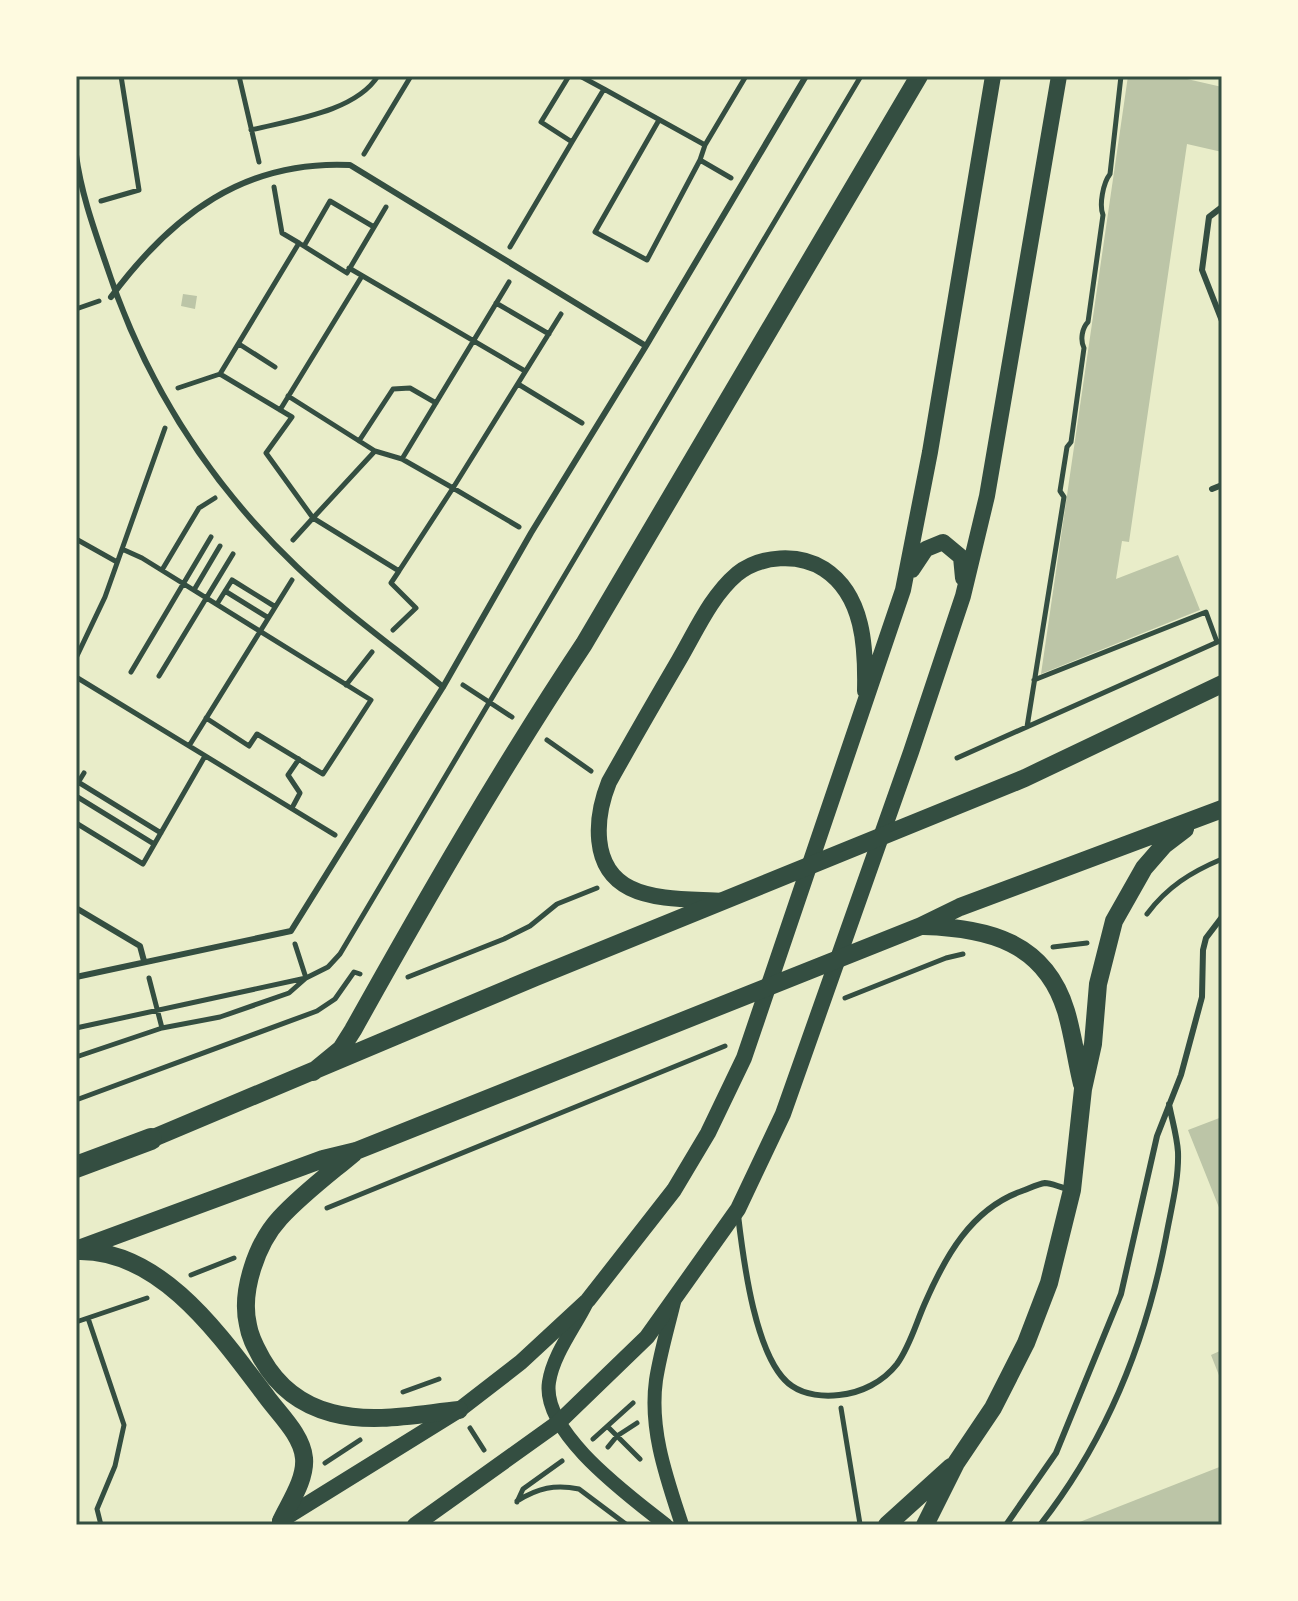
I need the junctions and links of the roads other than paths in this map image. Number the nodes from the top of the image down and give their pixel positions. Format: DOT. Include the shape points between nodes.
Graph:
graph roads {
  1 [pos="806,76"];
  2 [pos="919,76"];
  3 [pos="993,76"];
  4 [pos="1059,76"];
  5 [pos="76,155"];
  6 [pos="1222,207"];
  7 [pos="113,294"];
  8 [pos="1222,321"];
  9 [pos="646,346"];
  10 [pos="1222,485"];
  11 [pos="1212,489"];
  12 [pos="903,590"];
  13 [pos="963,596"];
  14 [pos="1222,684"];
  15 [pos="443,687"];
  16 [pos="864,708"];
  17 [pos="1217,811"];
  18 [pos="723,901"];
  19 [pos="76,908"];
  20 [pos="1222,917"];
  21 [pos="921,926"];
  22 [pos="144,961"];
  23 [pos="76,977"];
  24 [pos="313,1072"];
  25 [pos="1083,1089"];
  26 [pos="1169,1104"];
  27 [pos="151,1139"];
  28 [pos="356,1151"];
  29 [pos="76,1167"];
  30 [pos="1072,1190"];
  31 [pos="738,1209"];
  32 [pos="76,1251"];
  33 [pos="588,1300"];
  34 [pos="675,1301"];
  35 [pos="462,1415"];
  36 [pos="559,1422"];
  37 [pos="956,1463"];
  38 [pos="278,1523"];
  39 [pos="415,1525"];
  40 [pos="666,1525"];
  41 [pos="682,1525"];
  42 [pos="887,1525"];
  43 [pos="925,1525"];
  44 [pos="1006,1525"];
  45 [pos="1040,1525"];
  1 -- 9 [label="lane"];
  2 -- 24 [label="main road" via="347,1040"];
  3 -- 12 [label="main road"];
  4 -- 13 [label="main road" via="987,496"];
  5 -- 7 [label="lane"];
  6 -- 8 [label="lane" via="1209,217 1202,270"];
  7 -- 9 [label="lane" via="151,248 194,209 240,183 262,174 350,165"];
  7 -- 15 [label="lane" via="170,412 252,522 299,569"];
  9 -- 15 [label="lane"];
  10 -- 11 [label="lane"];
  12 -- 13 [label="main road" via="914,563 926,549 943,542 961,557"];
  12 -- 16 [label="main road"];
  13 -- 31 [label="main road" via="783,1114"];
  14 -- 18 [label="main road" via="1025,778"];
  15 -- 22 [label="lane" via="291,931"];
  16 -- 18 [label="main road" via="866,650 849,595 821,567 801,559 751,565 709,607 609,782 597,825 599,845 616,879 630,889"];
  16 -- 33 [label="main road" via="744,1058 674,1190"];
  17 -- 21 [label="main road"];
  17 -- 25 [label="main road" via="1164,845 1144,868 1114,921 1098,984"];
  18 -- 24 [label="main road"];
  19 -- 22 [label="lane" via="140,946"];
  20 -- 26 [label="lane" via="1206,938 1202,997"];
  21 -- 25 [label="main road" via="994,935 1030,955 1057,988"];
  21 -- 28 [label="main road"];
  22 -- 23 [label="lane"];
  24 -- 27 [label="main road"];
  25 -- 30 [label="main road"];
  26 -- 44 [label="lane" via="1121,1294 1056,1453"];
  26 -- 45 [label="lane" via="1177,1173 1138,1347 1090,1448"];
  27 -- 29 [label="highway"];
  28 -- 32 [label="main road"];
  28 -- 35 [label="main road" via="280,1218 261,1248 249,1283 247,1323 253,1341 286,1390 305,1404 353,1417"];
  30 -- 31 [label="lane" via="1044,1183 985,1210 945,1261 897,1364 881,1380 839,1395 810,1393 792,1386 778,1372 765,1347 748,1285"];
  30 -- 37 [label="main road" via="1049,1283 1026,1343 993,1408"];
  31 -- 34 [label="main road"];
  32 -- 38 [label="main road" via="113,1256 166,1284 204,1316 282,1416 303,1449 305,1462"];
  33 -- 35 [label="main road"];
  33 -- 36 [label="street" via="548,1384"];
  34 -- 36 [label="main road" via="647,1337"];
  34 -- 41 [label="street" via="656,1381 655,1420"];
  35 -- 38 [label="main road"];
  36 -- 39 [label="main road"];
  36 -- 40 [label="street" via="593,1466"];
  37 -- 42 [label="main road"];
  37 -- 43 [label="main road"];
}
